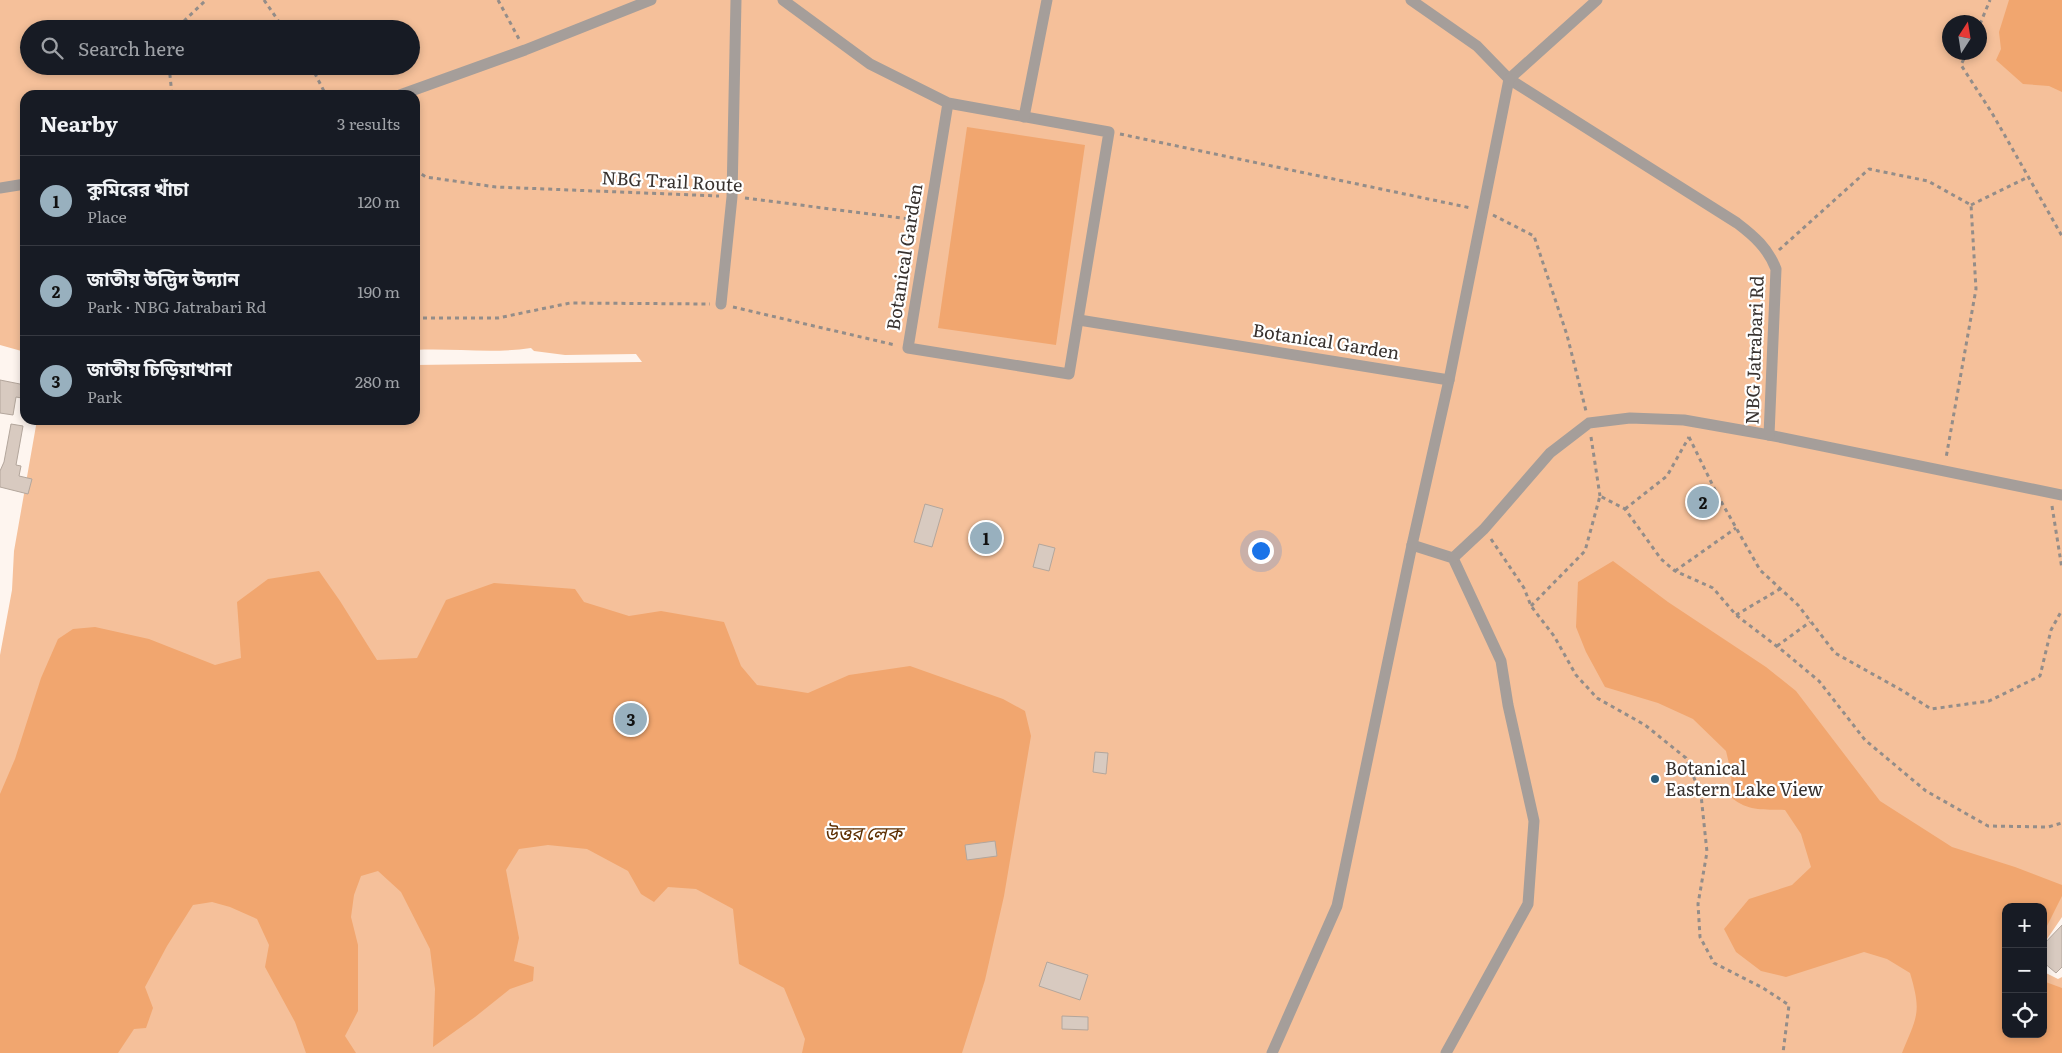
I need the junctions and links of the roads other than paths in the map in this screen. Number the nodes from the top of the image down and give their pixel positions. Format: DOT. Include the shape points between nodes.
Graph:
graph roads {
  1 [pos="651,0"];
  2 [pos="736,0"];
  3 [pos="783,0"];
  4 [pos="1047,0"];
  5 [pos="1411,0"];
  6 [pos="1597,0"];
  7 [pos="1509,79"];
  8 [pos="414,90"];
  9 [pos="948,103"];
  10 [pos="1024,117"];
  11 [pos="20,185"];
  12 [pos="0,188"];
  13 [pos="721,304"];
  14 [pos="1078,320"];
  15 [pos="1449,380"];
  16 [pos="1769,435"];
  17 [pos="2056,494"];
  18 [pos="1412,545"];
  19 [pos="1453,558"];
  20 [pos="1272,1053"];
  21 [pos="1446,1053"];
  1 -- 8 [label="street"];
  2 -- 13 [label="street" via="732,197"];
  3 -- 9 [label="street" via="870,64"];
  4 -- 10 [label="street"];
  5 -- 7 [label="street, NBG Jatrabari Rd" via="1477,46"];
  6 -- 7 [label="street"];
  7 -- 15 [label="street"];
  7 -- 16 [label="street, NBG Jatrabari Rd" via="1737,223 1758,239 1772,257 1776,269"];
  9 -- 10 [label="street"];
  9 -- 14 [label="street, Botanical Garden" via="908,348 1069,374"];
  10 -- 14 [label="street, Botanical Garden" via="1109,132"];
  11 -- 12 [label="street"];
  14 -- 15 [label="street, Botanical Garden"];
  15 -- 18 [label="street"];
  16 -- 17 [label="street, NBG Jatrabari Rd"];
  16 -- 19 [label="street" via="1684,420 1630,418 1589,423 1550,453 1484,529"];
  18 -- 19 [label="street"];
  18 -- 20 [label="street" via="1337,906"];
  19 -- 21 [label="street" via="1501,661 1534,821 1528,904"];
}
